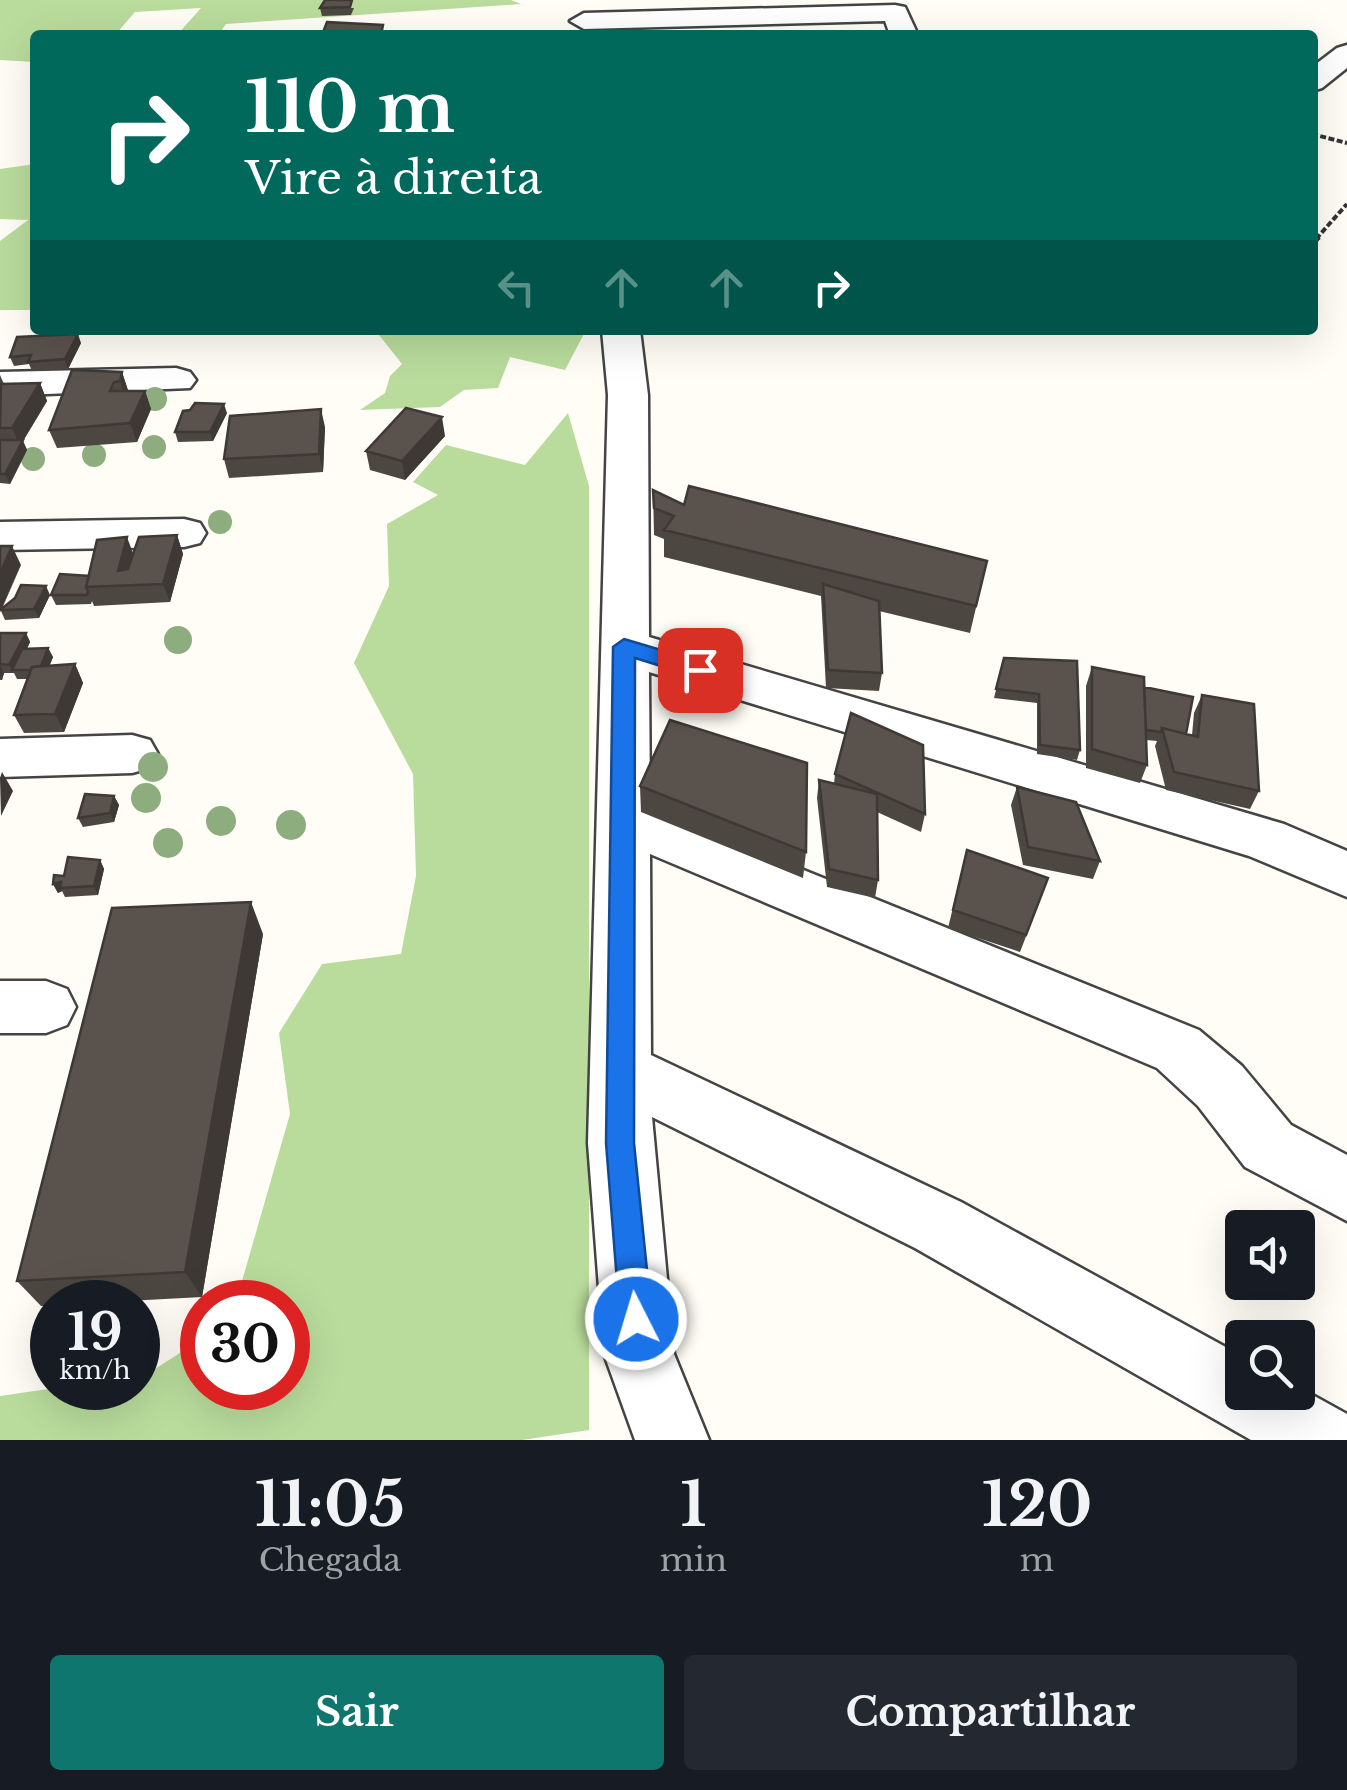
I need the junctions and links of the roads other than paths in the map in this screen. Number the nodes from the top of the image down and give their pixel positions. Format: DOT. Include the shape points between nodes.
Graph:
graph roads {
  1 [pos="897,16"];
  2 [pos="583,19"];
  3 [pos="1347,54"];
  4 [pos="1318,77"];
  5 [pos="622,335"];
  6 [pos="176,380"];
  7 [pos="0,384"];
  8 [pos="184,533"];
  9 [pos="0,536"];
  10 [pos="624,647"];
  11 [pos="132,754"];
  12 [pos="0,758"];
  13 [pos="626,821"];
  14 [pos="1347,875"];
  15 [pos="622,1071"];
  16 [pos="1347,1190"];
  17 [pos="672,1440"];
  18 [pos="1322,1440"];
  1 -- 2 [label="street"];
  3 -- 4 [label="street"];
  5 -- 10 [label="street" via="628,394"];
  6 -- 7 [label="street"];
  8 -- 9 [label="street"];
  10 -- 13 [label="street"];
  10 -- 14 [label="street" via="1265,839"];
  11 -- 12 [label="street"];
  13 -- 15 [label="street"];
  13 -- 16 [label="street" via="1178,1049 1220,1086 1268,1146"];
  15 -- 17 [label="street" via="620,1143 639,1354"];
  15 -- 18 [label="street" via="938,1225"];
}
